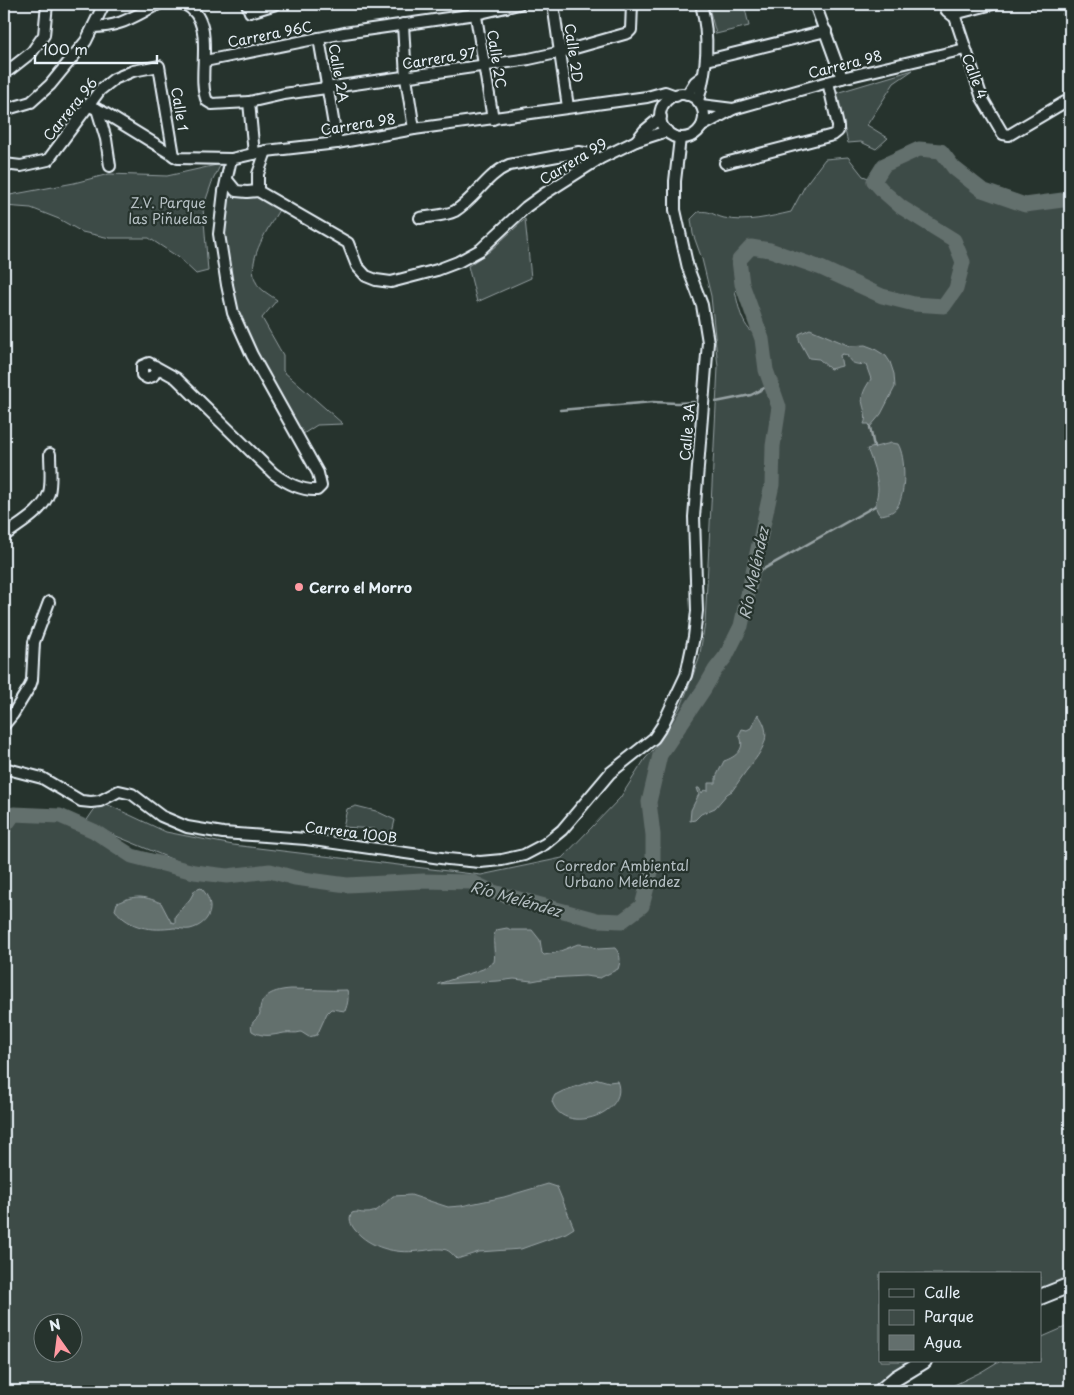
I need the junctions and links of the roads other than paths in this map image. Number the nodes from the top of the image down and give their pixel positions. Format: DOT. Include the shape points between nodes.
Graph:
graph roads {
  1 [pos="47,4"];
  2 [pos="104,4"];
  3 [pos="159,4"];
  4 [pos="184,4"];
  5 [pos="276,4"];
  6 [pos="518,4"];
  7 [pos="553,4"];
  8 [pos="632,4"];
  9 [pos="701,4"];
  10 [pos="815,4"];
  11 [pos="993,4"];
  12 [pos="952,7"];
  13 [pos="249,8"];
  14 [pos="475,9"];
  15 [pos="403,24"];
  16 [pos="93,26"];
  17 [pos="826,31"];
  18 [pos="319,38"];
  19 [pos="965,50"];
  20 [pos="561,52"];
  21 [pos="707,60"];
  22 [pos="205,61"];
  23 [pos="484,65"];
  24 [pos="159,66"];
  25 [pos="4,74"];
  26 [pos="703,76"];
  27 [pos="406,78"];
  28 [pos="842,78"];
  29 [pos="828,82"];
  30 [pos="328,88"];
  31 [pos="682,95"];
  32 [pos="648,97"];
  33 [pos="1070,99"];
  34 [pos="249,102"];
  35 [pos="699,103"];
  36 [pos="92,107"];
  37 [pos="568,107"];
  38 [pos="733,109"];
  39 [pos="4,110"];
  40 [pos="662,112"];
  41 [pos="493,119"];
  42 [pos="702,126"];
  43 [pos="414,129"];
  44 [pos="667,131"];
  45 [pos="680,138"];
  46 [pos="636,141"];
  47 [pos="338,143"];
  48 [pos="266,152"];
  49 [pos="254,154"];
  50 [pos="174,156"];
  51 [pos="231,159"];
  52 [pos="599,159"];
  53 [pos="724,163"];
  54 [pos="4,164"];
  55 [pos="110,166"];
  56 [pos="227,180"];
  57 [pos="236,191"];
  58 [pos="258,191"];
  59 [pos="223,196"];
  60 [pos="420,218"];
  61 [pos="155,366"];
  62 [pos="50,454"];
  63 [pos="4,536"];
  64 [pos="49,602"];
  65 [pos="4,725"];
  66 [pos="662,726"];
  67 [pos="4,768"];
  68 [pos="1070,1285"];
  69 [pos="1042,1297"];
  70 [pos="922,1362"];
  71 [pos="881,1391"];
  1 -- 25 [label="street" via="44,35 32,52"];
  2 -- 16 [label="street"];
  3 -- 16 [label="street" via="125,22 108,27"];
  4 -- 22 [label="street" via="197,14"];
  5 -- 13 [label="street"];
  6 -- 14 [label="street, Carrera 96C"];
  7 -- 20 [label="street, Calle 2D"];
  8 -- 20 [label="street, Carrera 97" via="631,30"];
  9 -- 21 [label="street"];
  10 -- 17 [label="street"];
  11 -- 12 [label="street"];
  12 -- 19 [label="street, Calle 4"];
  14 -- 15 [label="street, Carrera 96C"];
  14 -- 23 [label="street, Calle 2C"];
  15 -- 18 [label="street, Carrera 96C"];
  15 -- 27 [label="street"];
  16 -- 39 [label="street" via="86,41 50,85 31,102"];
  17 -- 21 [label="street"];
  17 -- 28 [label="street"];
  18 -- 22 [label="street, Carrera 96C"];
  18 -- 30 [label="street, Calle 2A"];
  19 -- 28 [label="street, Carrera 98"];
  19 -- 33 [label="street, Calle 4" via="982,98 1003,134 1009,135"];
  20 -- 23 [label="street, Carrera 97"];
  20 -- 37 [label="street, Calle 2D"];
  21 -- 26 [label="street"];
  22 -- 34 [label="street, Carrera 97" via="204,94 207,101 212,104"];
  23 -- 27 [label="street, Carrera 97"];
  23 -- 41 [label="street, Calle 2C"];
  24 -- 36 [label="street, Carrera 96" via="114,79 100,90"];
  24 -- 50 [label="street, Calle 1"];
  26 -- 31 [label="street"];
  26 -- 35 [label="street"];
  27 -- 30 [label="street, Carrera 97"];
  27 -- 43 [label="street"];
  28 -- 29 [label="street, Carrera 98"];
  29 -- 38 [label="street, Carrera 98"];
  29 -- 53 [label="street" via="838,126 833,135"];
  30 -- 34 [label="street, Carrera 97"];
  30 -- 47 [label="street, Calle 2A"];
  31 -- 32 [label="street, Carrera 98" via="665,92"];
  31 -- 35 [label="street"];
  31 -- 40 [label="street" via="670,99"];
  32 -- 37 [label="street, Carrera 98"];
  32 -- 40 [label="street"];
  34 -- 49 [label="street"];
  35 -- 38 [label="street, Carrera 98"];
  35 -- 42 [label="street" via="704,116"];
  36 -- 50 [label="street, Carrera 98"];
  36 -- 54 [label="street, Carrera 96" via="48,160 21,166"];
  36 -- 55 [label="street" via="106,139"];
  37 -- 41 [label="street, Carrera 98"];
  38 -- 42 [label="street, Carrera 98"];
  40 -- 44 [label="street" via="662,125"];
  40 -- 46 [label="street, Carrera 99"];
  41 -- 43 [label="street, Carrera 98"];
  42 -- 45 [label="street" via="693,135"];
  43 -- 47 [label="street, Carrera 98"];
  44 -- 45 [label="street"];
  44 -- 46 [label="street, Carrera 99"];
  45 -- 66 [label="street, Calle 3A" via="675,181 676,210 688,268 702,305 708,342 694,517 696,620 686,675"];
  46 -- 52 [label="street, Carrera 99"];
  47 -- 48 [label="street, Carrera 98"];
  48 -- 49 [label="street, Carrera 98"];
  48 -- 58 [label="street" via="258,174"];
  49 -- 51 [label="street, Carrera 98"];
  50 -- 51 [label="street, Carrera 98"];
  51 -- 56 [label="street"];
  52 -- 58 [label="street, Carrera 99" via="526,207 480,250 437,270 390,282 366,276 357,266 348,243"];
  52 -- 60 [label="street" via="580,152 509,166 499,170 454,211"];
  56 -- 57 [label="street"];
  56 -- 59 [label="street"];
  57 -- 58 [label="street"];
  57 -- 59 [label="street"];
  59 -- 61 [label="street" via="219,234 233,313 252,355 318,473 321,486 310,491 273,474 176,378"];
  62 -- 63 [label="street" via="50,483 41,507"];
  64 -- 65 [label="street" via="34,642 30,686"];
  66 -- 67 [label="street, Carrera 100B" via="654,738 610,773 562,830 545,844 524,854 480,862 187,827 161,816 132,794 119,791 100,800 82,801 42,778"];
  68 -- 69 [label="street"];
  70 -- 71 [label="street"];
}
